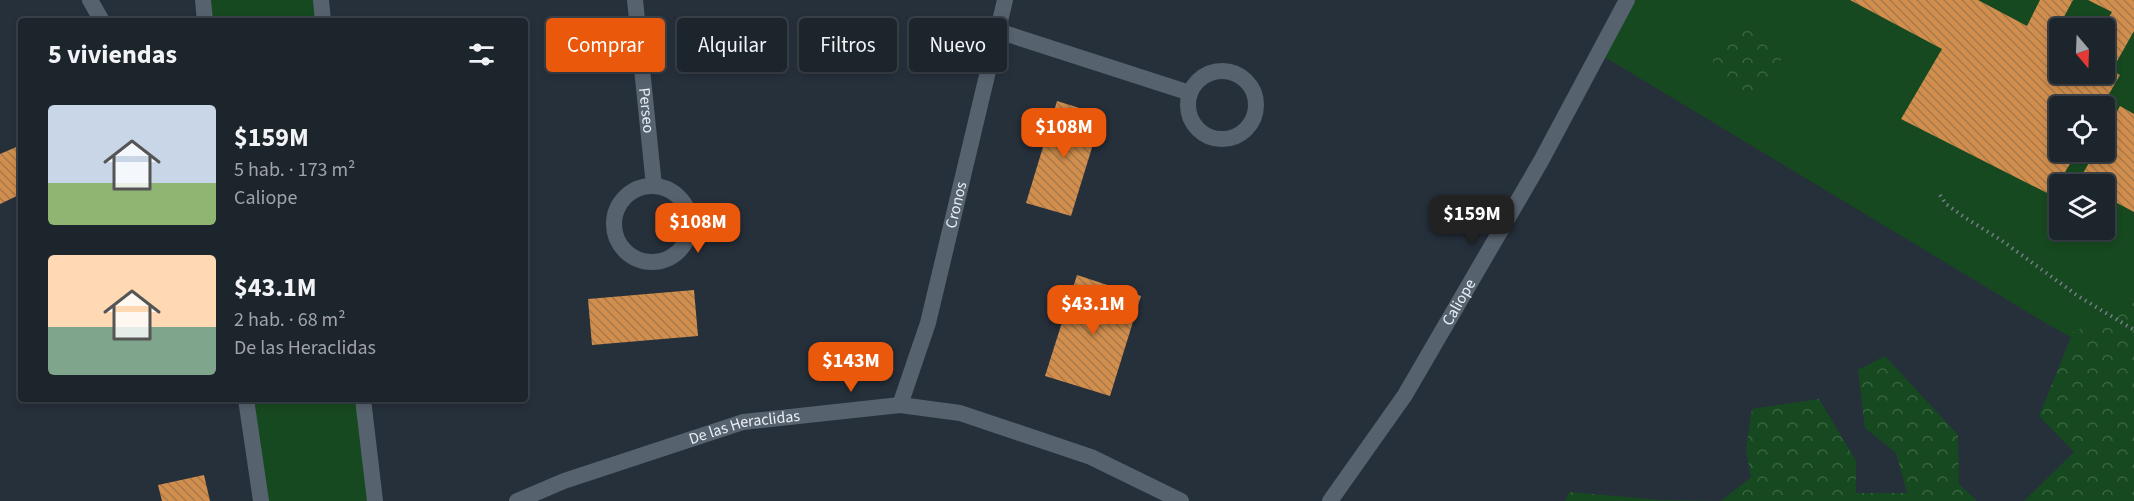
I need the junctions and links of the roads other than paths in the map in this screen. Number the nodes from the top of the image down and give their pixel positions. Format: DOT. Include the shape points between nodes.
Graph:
graph roads {
  1 [pos="90,0"];
  2 [pos="203,0"];
  3 [pos="321,0"];
  4 [pos="635,0"];
  5 [pos="1005,0"];
  6 [pos="1627,0"];
  7 [pos="100,18"];
  8 [pos="205,18"];
  9 [pos="323,18"];
  10 [pos="1001,18"];
  11 [pos="1007,34"];
  12 [pos="988,72"];
  13 [pos="1190,93"];
  14 [pos="654,186"];
  15 [pos="246,402"];
  16 [pos="363,402"];
  17 [pos="900,405"];
  18 [pos="261,501"];
  19 [pos="375,501"];
  20 [pos="517,501"];
  21 [pos="1181,501"];
  22 [pos="1330,501"];
  1 -- 7 [label="street"];
  2 -- 8 [label="street"];
  3 -- 9 [label="street"];
  4 -- 14 [label="street, Perseo"];
  5 -- 10 [label="street, Cronos"];
  6 -- 22 [label="street, Caliope" via="1541,161 1405,394"];
  11 -- 13 [label="street"];
  12 -- 17 [label="street, Cronos" via="928,323"];
  13 -- 13 [label="street" via="1188,104 1194,124 1212,137 1223,139 1243,131 1255,113 1253,90 1237,74 1226,71 1204,76"];
  14 -- 14 [label="street" via="629,193 615,215 617,240 634,258 646,261 670,258 680,250 690,228 685,205 677,195"];
  15 -- 18 [label="street"];
  16 -- 19 [label="street"];
  17 -- 20 [label="street, De las Heraclidas" via="743,422 564,481"];
  17 -- 21 [label="street, De las Heraclidas" via="960,413 1091,457"];
}
